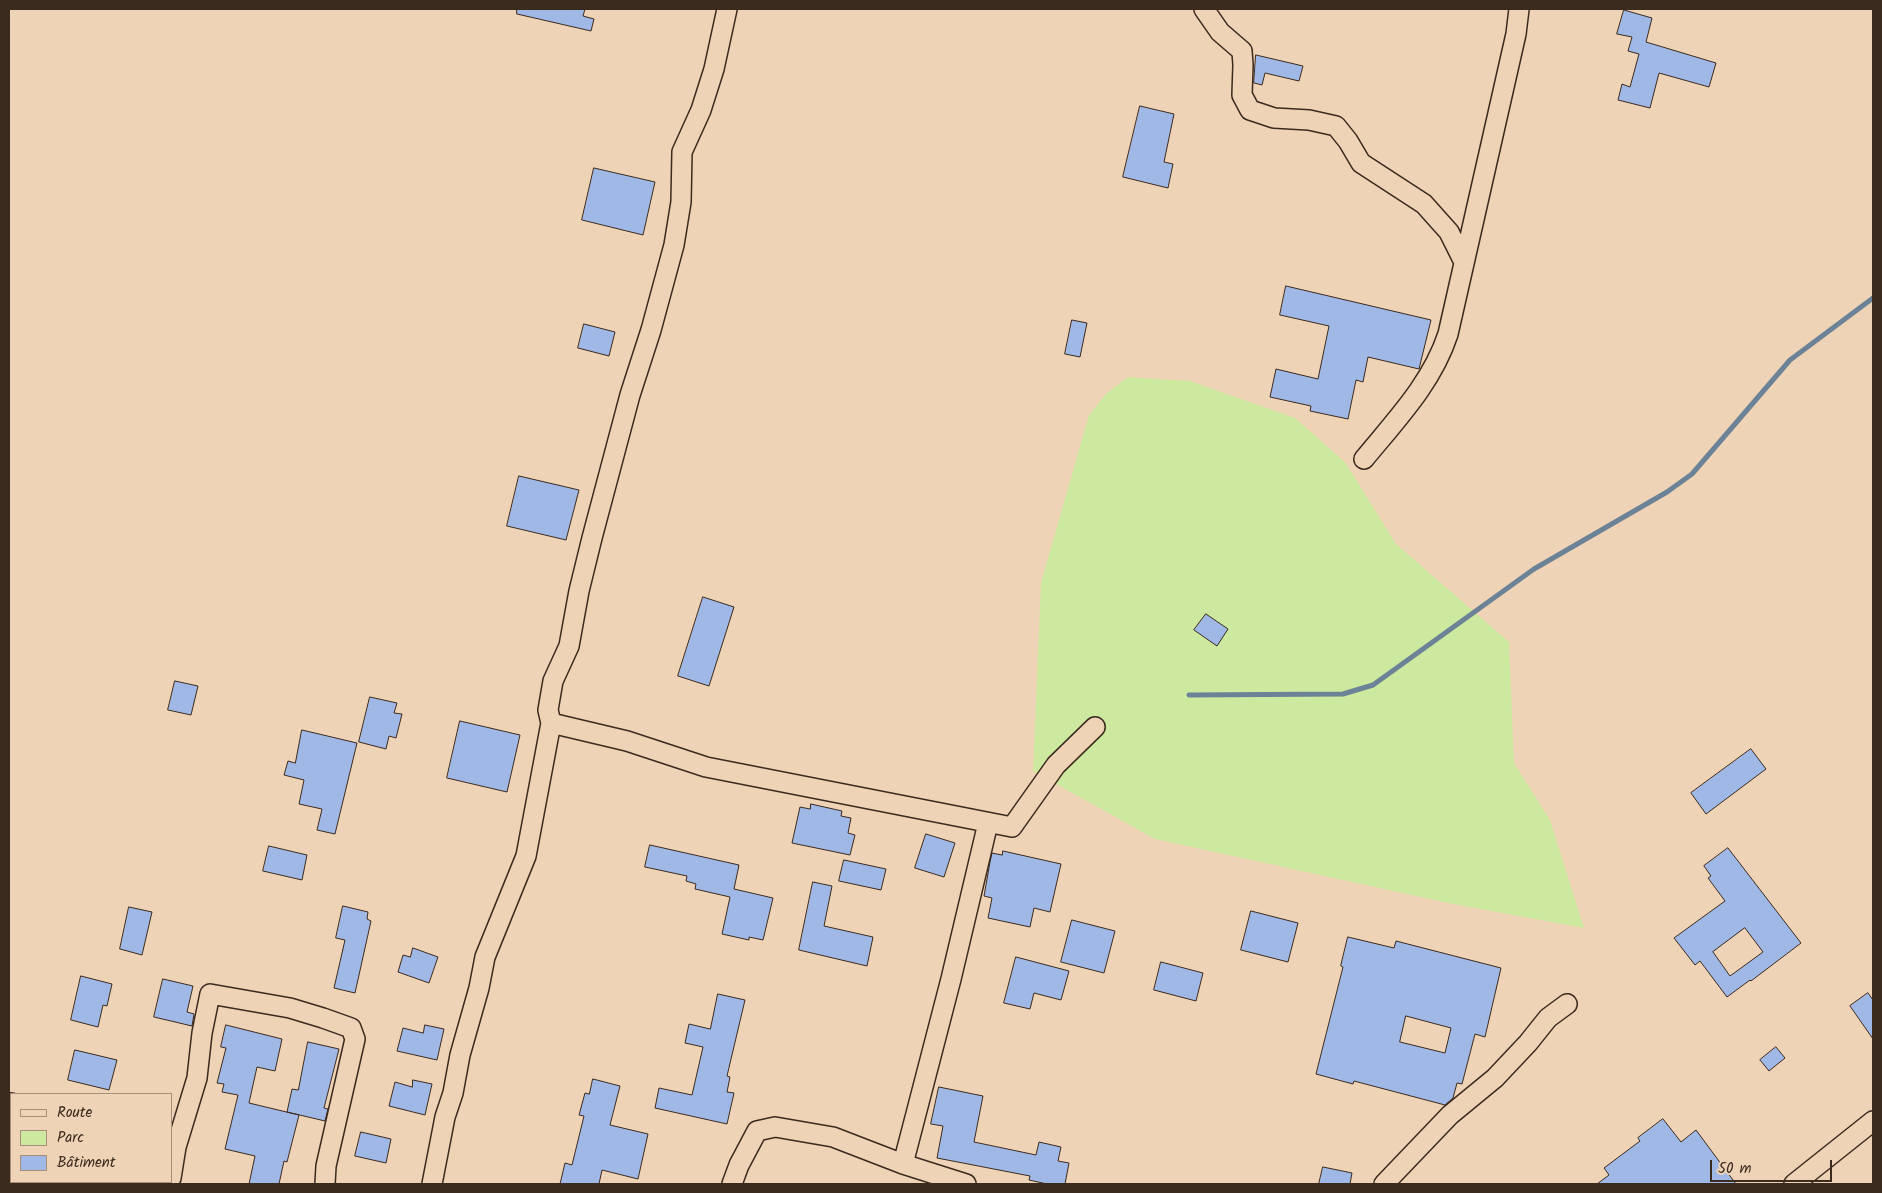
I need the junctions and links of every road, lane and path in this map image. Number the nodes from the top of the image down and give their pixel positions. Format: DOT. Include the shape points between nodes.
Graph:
graph roads {
  1 [pos="727,9"];
  2 [pos="1204,9"];
  3 [pos="1520,9"];
  4 [pos="1464,262"];
  5 [pos="1364,459"];
  6 [pos="551,723"];
  7 [pos="1095,727"];
  8 [pos="988,824"];
  9 [pos="1567,1004"];
  10 [pos="1873,1120"];
  11 [pos="174,1145"];
  12 [pos="903,1164"];
  13 [pos="172,1167"];
  14 [pos="325,1184"];
  15 [pos="432,1184"];
  16 [pos="732,1184"];
  17 [pos="966,1184"];
  18 [pos="1384,1184"];
  19 [pos="1794,1184"];
  1 -- 6 [label="street" via="711,78 682,152 681,202 675,238 592,538 568,646 553,681 548,710"];
  2 -- 4 [label="street" via="1220,32 1242,51 1242,95 1250,110 1274,118 1336,126 1360,163 1424,204 1449,232"];
  3 -- 4 [label="street"];
  4 -- 5 [label="street" via="1442,353 1415,397"];
  6 -- 8 [label="street" via="627,741 706,767"];
  6 -- 15 [label="street" via="526,856 485,957 445,1117"];
  7 -- 8 [label="street" via="1056,765 1012,827"];
  8 -- 12 [label="street"];
  9 -- 18 [label="street" via="1548,1018 1495,1078 1450,1114"];
  10 -- 19 [label="street"];
  11 -- 13 [label="street"];
  11 -- 14 [label="street" via="197,1078 210,994 290,1008 351,1028 355,1039 326,1166"];
  12 -- 16 [label="street" via="833,1137 775,1127 757,1131"];
  12 -- 17 [label="street"];
}
